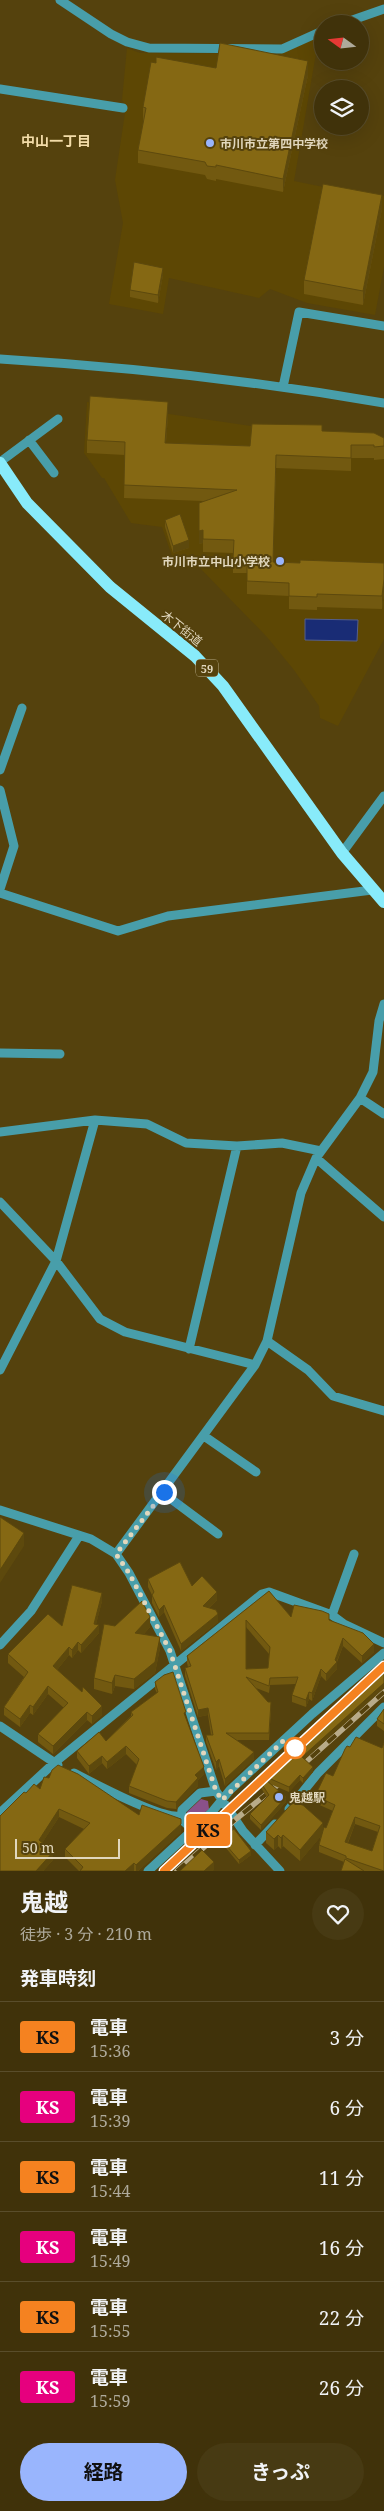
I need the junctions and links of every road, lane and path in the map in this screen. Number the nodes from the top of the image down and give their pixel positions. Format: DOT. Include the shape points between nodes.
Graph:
graph roads {
  1 [pos="60,0"];
  2 [pos="384,9"];
  3 [pos="366,15"];
  4 [pos="314,35"];
  5 [pos="0,89"];
  6 [pos="123,108"];
  7 [pos="384,326"];
  8 [pos="0,359"];
  9 [pos="284,386"];
  10 [pos="384,403"];
  11 [pos="58,419"];
  12 [pos="29,440"];
  13 [pos="0,462"];
  14 [pos="54,473"];
  15 [pos="22,708"];
  16 [pos="0,770"];
  17 [pos="0,790"];
  18 [pos="384,796"];
  19 [pos="342,853"];
  20 [pos="0,889"];
  21 [pos="372,890"];
  22 [pos="0,893"];
  23 [pos="384,902"];
  24 [pos="384,1004"];
  25 [pos="382,1022"];
  26 [pos="0,1053"];
  27 [pos="60,1054"];
  28 [pos="360,1098"];
  29 [pos="384,1114"];
  30 [pos="95,1120"];
  31 [pos="0,1132"];
  32 [pos="238,1146"];
  33 [pos="319,1155"];
  34 [pos="0,1202"];
  35 [pos="384,1217"];
  36 [pos="56,1261"];
  37 [pos="267,1341"];
  38 [pos="189,1349"];
  39 [pos="256,1365"];
  40 [pos="0,1370"];
  41 [pos="384,1411"];
  42 [pos="204,1436"];
  43 [pos="256,1472"];
  44 [pos="164,1492"];
  45 [pos="0,1510"];
  46 [pos="218,1534"];
  47 [pos="79,1536"];
  48 [pos="116,1554"];
  49 [pos="354,1554"];
  50 [pos="332,1615"];
  51 [pos="384,1643"];
  52 [pos="0,1645"];
  53 [pos="384,1653"];
  54 [pos="176,1664"];
  55 [pos="384,1707"];
  56 [pos="0,1726"];
  57 [pos="54,1763"];
  58 [pos="216,1791"];
  59 [pos="222,1800"];
  60 [pos="0,1813"];
  61 [pos="180,1816"];
  62 [pos="193,1830"];
  63 [pos="255,1845"];
  64 [pos="148,1871"];
  65 [pos="280,1871"];
  1 -- 4 [label="street" via="112,34 149,48 282,49"];
  2 -- 3 [label="street"];
  5 -- 6 [label="street"];
  7 -- 9 [label="street" via="299,312"];
  8 -- 9 [label="street" via="165,372"];
  9 -- 10 [label="street"];
  11 -- 12 [label="street"];
  12 -- 13 [label="street"];
  12 -- 14 [label="street"];
  13 -- 19 [label="main road, 木下街道 / 59" via="26,503 110,587 223,686"];
  15 -- 16 [label="street"];
  17 -- 20 [label="street" via="14,846"];
  18 -- 19 [label="street"];
  19 -- 21 [label="main road, 木下街道 / 59"];
  21 -- 22 [label="street" via="168,916 118,931"];
  21 -- 23 [label="main road, 木下街道 / 59"];
  24 -- 25 [label="street"];
  25 -- 28 [label="street" via="373,1072"];
  26 -- 27 [label="street"];
  28 -- 29 [label="street"];
  28 -- 33 [label="street"];
  30 -- 31 [label="street"];
  30 -- 32 [label="street" via="147,1124 186,1143"];
  30 -- 36 [label="street"];
  32 -- 33 [label="street" via="282,1143"];
  32 -- 38 [label="street"];
  33 -- 35 [label="street"];
  33 -- 37 [label="street" via="301,1193"];
  34 -- 36 [label="street"];
  36 -- 38 [label="street" via="100,1319 125,1332"];
  36 -- 40 [label="street"];
  37 -- 39 [label="street"];
  37 -- 41 [label="street" via="308,1370 333,1396"];
  38 -- 39 [label="street"];
  39 -- 42 [label="street"];
  42 -- 43 [label="street"];
  42 -- 44 [label="street"];
  44 -- 46 [label="street"];
  44 -- 48 [label="street"];
  45 -- 47 [label="street"];
  47 -- 48 [label="street" via="100,1543"];
  47 -- 52 [label="street" via="31,1611"];
  48 -- 54 [label="street"];
  49 -- 50 [label="street"];
  50 -- 51 [label="street"];
  50 -- 54 [label="street" via="269,1592 262,1594"];
  53 -- 59 [label="street" via="312,1714"];
  54 -- 57 [label="street"];
  54 -- 58 [label="street"];
  55 -- 63 [label="street" via="318,1773"];
  56 -- 57 [label="street"];
  57 -- 60 [label="street"];
  57 -- 61 [label="street" via="138,1803 170,1816"];
  58 -- 59 [label="street"];
  58 -- 61 [label="street" via="200,1793"];
  59 -- 62 [label="street"];
  59 -- 63 [label="street"];
  61 -- 62 [label="street"];
  62 -- 64 [label="street"];
  63 -- 65 [label="street"];
}
